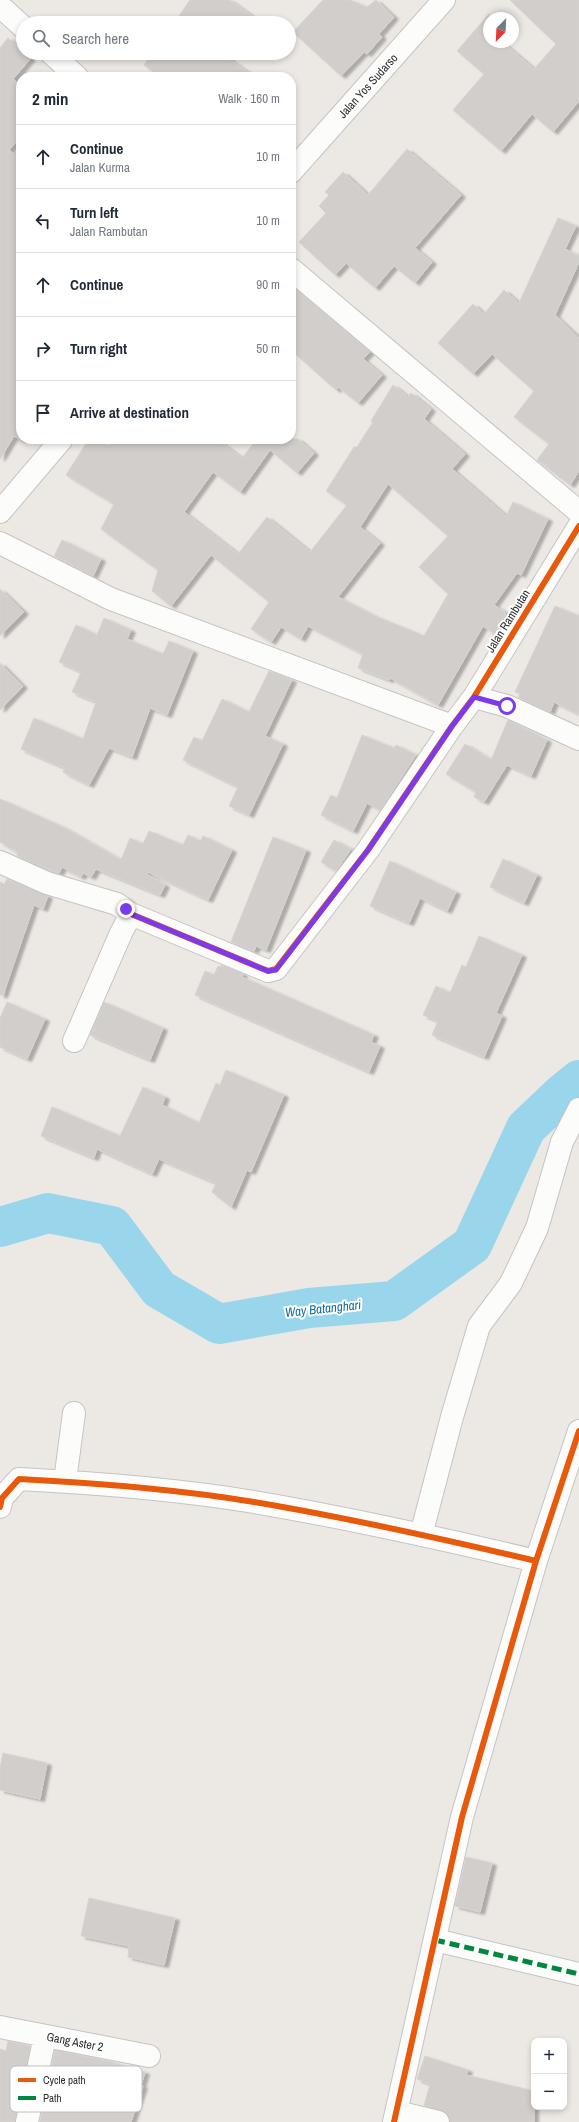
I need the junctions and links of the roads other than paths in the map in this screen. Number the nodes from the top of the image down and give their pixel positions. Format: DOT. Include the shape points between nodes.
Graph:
graph roads {
  1 [pos="444,0"];
  2 [pos="0,6"];
  3 [pos="16,21"];
  4 [pos="59,60"];
  5 [pos="72,72"];
  6 [pos="296,166"];
  7 [pos="296,273"];
  8 [pos="58,444"];
  9 [pos="0,512"];
  10 [pos="579,512"];
  11 [pos="579,526"];
  12 [pos="0,542"];
  13 [pos="474,697"];
  14 [pos="452,726"];
  15 [pos="579,739"];
  16 [pos="0,862"];
  17 [pos="131,914"];
  18 [pos="74,1041"];
  19 [pos="579,1109"];
  20 [pos="74,1412"];
  21 [pos="579,1431"];
  22 [pos="66,1481"];
  23 [pos="0,1507"];
  24 [pos="421,1535"];
  25 [pos="536,1562"];
  26 [pos="435,1940"];
  27 [pos="579,1974"];
  28 [pos="0,2027"];
  29 [pos="45,2036"];
  30 [pos="149,2056"];
  31 [pos="39,2066"];
  32 [pos="29,2112"];
  33 [pos="395,2117"];
  34 [pos="27,2122"];
  35 [pos="438,2122"];
  1 -- 6 [label="street, Jalan Yos Sudarso"];
  2 -- 3 [label="street"];
  4 -- 5 [label="street"];
  7 -- 10 [label="street"];
  8 -- 9 [label="street"];
  11 -- 13 [label="street, Jalan Rambutan"];
  12 -- 14 [label="street" via="111,599"];
  13 -- 14 [label="street, Jalan Rambutan"];
  13 -- 15 [label="street" via="507,706"];
  14 -- 17 [label="street, Jalan Rambutan" via="368,850 276,970 268,971"];
  16 -- 17 [label="street, Jalan Rambutan" via="47,884 117,904"];
  17 -- 18 [label="street"];
  19 -- 24 [label="street" via="562,1142 536,1228 511,1283 479,1326"];
  20 -- 22 [label="street"];
  21 -- 25 [label="street"];
  22 -- 23 [label="street" via="18,1479 2,1498"];
  22 -- 24 [label="street" via="253,1502"];
  24 -- 25 [label="street"];
  25 -- 26 [label="street" via="462,1817"];
  26 -- 27 [label="street"];
  26 -- 33 [label="street"];
  28 -- 29 [label="street, Gang Aster 2"];
  29 -- 30 [label="street, Gang Aster 2"];
  29 -- 31 [label="street"];
  32 -- 34 [label="street"];
  33 -- 35 [label="street"];
}
